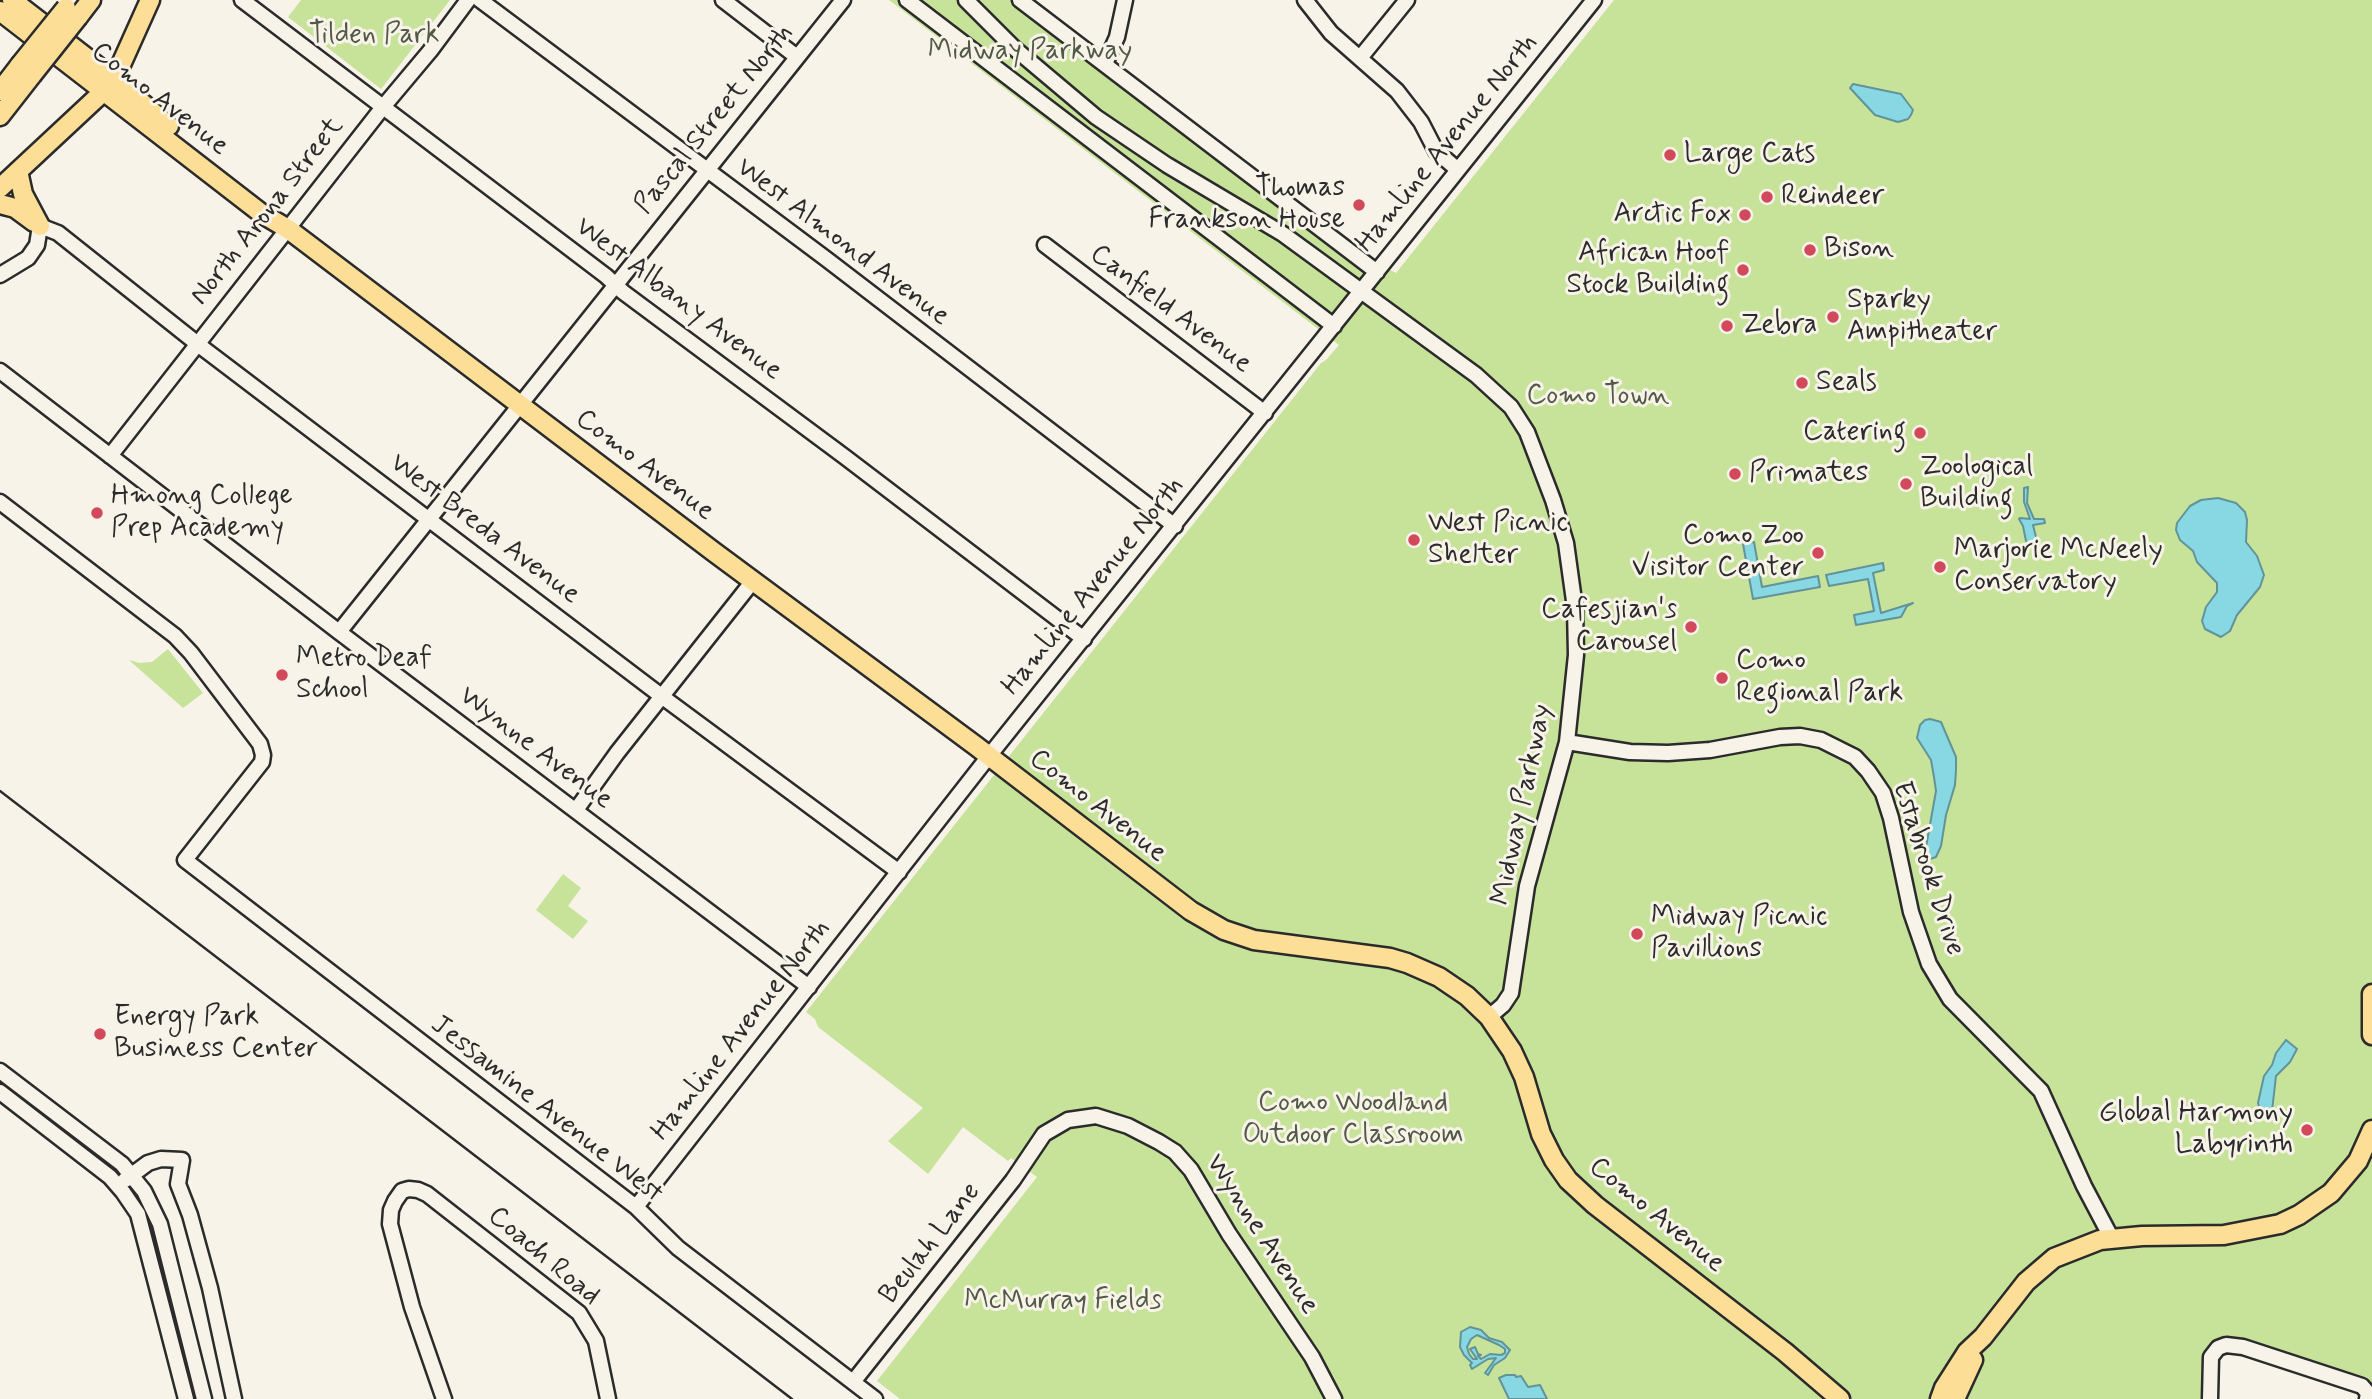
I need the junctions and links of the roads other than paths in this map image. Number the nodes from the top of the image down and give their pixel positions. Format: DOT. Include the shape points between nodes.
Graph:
graph roads {
  1 [pos="12,0"];
  2 [pos="91,0"];
  3 [pos="150,0"];
  4 [pos="242,0"];
  5 [pos="468,0"];
  6 [pos="480,0"];
  7 [pos="723,0"];
  8 [pos="843,0"];
  9 [pos="907,0"];
  10 [pos="966,0"];
  11 [pos="1020,0"];
  12 [pos="1125,0"];
  13 [pos="1305,0"];
  14 [pos="1407,0"];
  15 [pos="1594,0"];
  16 [pos="72,8"];
  17 [pos="0,12"];
  18 [pos="797,57"];
  19 [pos="1360,58"];
  20 [pos="1105,64"];
  21 [pos="26,70"];
  22 [pos="108,84"];
  23 [pos="0,91"];
  24 [pos="383,107"];
  25 [pos="0,116"];
  26 [pos="1458,170"];
  27 [pos="18,171"];
  28 [pos="705,171"];
  29 [pos="0,188"];
  30 [pos="0,204"];
  31 [pos="40,226"];
  32 [pos="288,229"];
  33 [pos="1045,245"];
  34 [pos="1377,272"];
  35 [pos="0,275"];
  36 [pos="615,284"];
  37 [pos="1360,292"];
  38 [pos="1334,326"];
  39 [pos="197,343"];
  40 [pos="0,370"];
  41 [pos="520,404"];
  42 [pos="1265,413"];
  43 [pos="110,456"];
  44 [pos="0,502"];
  45 [pos="429,519"];
  46 [pos="1174,526"];
  47 [pos="753,582"];
  48 [pos="339,632"];
  49 [pos="1084,639"];
  50 [pos="662,696"];
  51 [pos="1567,742"];
  52 [pos="989,756"];
  53 [pos="576,810"];
  54 [pos="898,872"];
  55 [pos="809,987"];
  56 [pos="2372,995"];
  57 [pos="1489,1017"];
  58 [pos="2372,1035"];
  59 [pos="0,1072"];
  60 [pos="0,1092"];
  61 [pos="2372,1130"];
  62 [pos="1044,1133"];
  63 [pos="131,1174"];
  64 [pos="119,1186"];
  65 [pos="636,1207"];
  66 [pos="2112,1239"];
  67 [pos="1983,1337"];
  68 [pos="853,1382"];
  69 [pos="187,1399"];
  70 [pos="204,1399"];
  71 [pos="234,1399"];
  72 [pos="444,1399"];
  73 [pos="608,1399"];
  74 [pos="875,1399"];
  75 [pos="1334,1399"];
  76 [pos="1840,1399"];
  77 [pos="1940,1399"];
  78 [pos="1955,1399"];
  79 [pos="2210,1399"];
  80 [pos="2367,1399"];
  1 -- 22 [label="main road, Como Avenue"];
  2 -- 16 [label="main road"];
  3 -- 22 [label="main road"];
  4 -- 24 [label="street, West Albany Avenue"];
  5 -- 24 [label="street, North Arona Street"];
  6 -- 28 [label="street, West Almond Avenue"];
  7 -- 18 [label="street"];
  8 -- 18 [label="street, Pascal Street North"];
  9 -- 38 [label="street"];
  10 -- 37 [label="street, Midway Parkway" via="1014,48 1096,117 1283,234"];
  11 -- 20 [label="street"];
  12 -- 20 [label="street"];
  13 -- 19 [label="street" via="1331,33"];
  14 -- 19 [label="street"];
  15 -- 26 [label="street, Hamline Avenue North"];
  16 -- 21 [label="main road, bridge"];
  17 -- 22 [label="main road, Como Avenue"];
  18 -- 28 [label="street, Pascal Street North"];
  19 -- 26 [label="street" via="1397,91 1436,151"];
  20 -- 34 [label="street"];
  21 -- 23 [label="main road"];
  21 -- 25 [label="main road"];
  22 -- 27 [label="main road"];
  22 -- 32 [label="main road, Como Avenue"];
  24 -- 32 [label="street, North Arona Street"];
  24 -- 36 [label="street, West Albany Avenue"];
  26 -- 34 [label="street, Hamline Avenue North"];
  27 -- 29 [label="main road"];
  27 -- 31 [label="main road" via="23,194"];
  28 -- 36 [label="street, Pascal Street North"];
  28 -- 46 [label="street, West Almond Avenue"];
  30 -- 31 [label="main road" via="15,208"];
  31 -- 35 [label="street" via="37,245 28,258"];
  31 -- 39 [label="street, West Breda Avenue" via="58,233"];
  32 -- 39 [label="street, North Arona Street"];
  32 -- 41 [label="main road, Como Avenue"];
  33 -- 42 [label="street, Canfield Avenue"];
  34 -- 37 [label="street, Hamline Avenue North"];
  36 -- 41 [label="street, Pascal Street North"];
  36 -- 49 [label="street, West Albany Avenue"];
  37 -- 38 [label="street, Hamline Avenue North"];
  37 -- 51 [label="street, Midway Parkway" via="1488,384 1515,413 1533,445 1566,543 1575,608 1576,655"];
  38 -- 42 [label="street, Hamline Avenue North"];
  39 -- 43 [label="street, North Arona Street"];
  39 -- 45 [label="street, West Breda Avenue"];
  40 -- 43 [label="street, Wynne Avenue"];
  41 -- 45 [label="street, Pascal Street North"];
  41 -- 47 [label="main road, Como Avenue"];
  42 -- 46 [label="street, Hamline Avenue North"];
  43 -- 48 [label="street, Wynne Avenue"];
  44 -- 65 [label="street, Jessamine Avenue West" via="175,636 260,744 262,762 185,860"];
  45 -- 48 [label="street, Pascal Street North"];
  45 -- 50 [label="street, West Breda Avenue"];
  46 -- 49 [label="street, Hamline Avenue North"];
  47 -- 50 [label="street"];
  47 -- 52 [label="main road, Como Avenue"];
  48 -- 53 [label="street, Wynne Avenue"];
  49 -- 52 [label="street, Hamline Avenue North"];
  50 -- 53 [label="street"];
  50 -- 54 [label="street, West Breda Avenue"];
  51 -- 57 [label="street, Midway Parkway" via="1527,886 1511,993"];
  51 -- 66 [label="street, Estabrook Drive" via="1668,753 1800,736 1821,740 1854,757 1883,793 1911,912 1929,964 1950,999 2040,1091"];
  52 -- 54 [label="street, Hamline Avenue North"];
  52 -- 57 [label="main road, Como Avenue" via="1212,924 1254,940 1407,963 1453,986"];
  53 -- 55 [label="street, Wynne Avenue"];
  54 -- 55 [label="street, Hamline Avenue North"];
  55 -- 65 [label="street, Hamline Avenue North"];
  56 -- 58 [label="main road"];
  57 -- 76 [label="main road, Como Avenue" via="1518,1063 1541,1134 1568,1180"];
  59 -- 63 [label="street"];
  60 -- 64 [label="street"];
  61 -- 66 [label="main road" via="2358,1161 2331,1193 2280,1224 2224,1235"];
  62 -- 68 [label="street, Beulah Lane" via="1013,1180"];
  62 -- 75 [label="street, Wynne Avenue" via="1068,1119 1097,1116 1128,1126 1175,1152 1312,1357"];
  63 -- 64 [label="street"];
  63 -- 70 [label="street" via="160,1224"];
  63 -- 71 [label="street" via="161,1159 182,1160 178,1184 210,1288"];
  64 -- 69 [label="street" via="138,1214 146,1238"];
  65 -- 68 [label="street, Jessamine Avenue West" via="678,1248"];
  66 -- 67 [label="main road" via="2054,1258 2039,1269"];
  67 -- 77 [label="main road" via="1967,1352"];
  67 -- 78 [label="main road"];
  68 -- 74 [label="street, Jessamine Avenue West"];
  72 -- 73 [label="street, Coach Road" via="392,1236 391,1210 402,1191 418,1189 427,1194 579,1312 596,1341"];
  79 -- 80 [label="street" via="2211,1357 2226,1345 2356,1384 2366,1388"];
}
